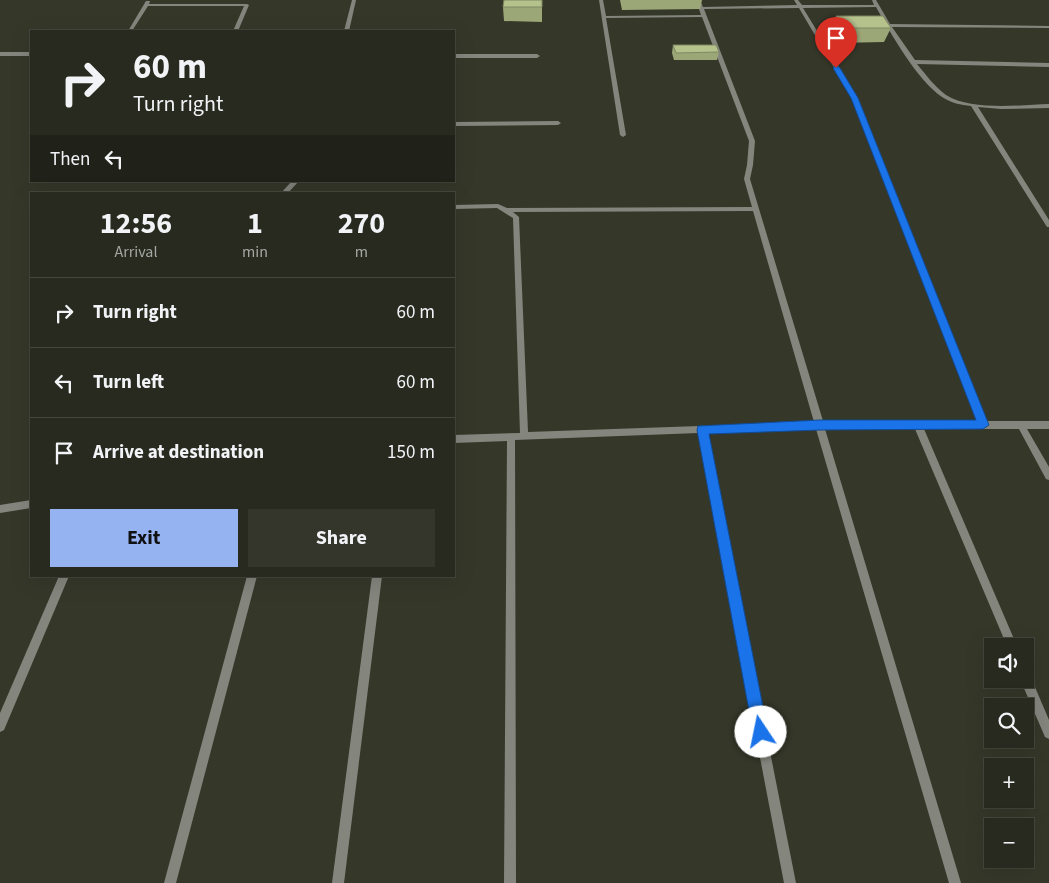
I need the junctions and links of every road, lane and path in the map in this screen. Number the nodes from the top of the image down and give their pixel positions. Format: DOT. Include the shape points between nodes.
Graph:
graph roads {
  1 [pos="149,0"];
  2 [pos="354,0"];
  3 [pos="601,0"];
  4 [pos="874,0"];
  5 [pos="798,3"];
  6 [pos="146,6"];
  7 [pos="878,6"];
  8 [pos="701,8"];
  9 [pos="603,17"];
  10 [pos="889,24"];
  11 [pos="1049,27"];
  12 [pos="131,30"];
  13 [pos="236,30"];
  14 [pos="346,30"];
  15 [pos="0,54"];
  16 [pos="30,54"];
  17 [pos="455,56"];
  18 [pos="538,56"];
  19 [pos="914,62"];
  20 [pos="1049,65"];
  21 [pos="974,106"];
  22 [pos="1049,106"];
  23 [pos="558,123"];
  24 [pos="455,124"];
  25 [pos="623,135"];
  26 [pos="295,182"];
  27 [pos="285,192"];
  28 [pos="455,207"];
  29 [pos="755,209"];
  30 [pos="508,210"];
  31 [pos="1049,225"];
  32 [pos="820,425"];
  33 [pos="918,425"];
  34 [pos="983,425"];
  35 [pos="1021,425"];
  36 [pos="1049,425"];
  37 [pos="702,430"];
  38 [pos="511,437"];
  39 [pos="524,437"];
  40 [pos="455,439"];
  41 [pos="1049,476"];
  42 [pos="30,504"];
  43 [pos="0,509"];
  44 [pos="64,577"];
  45 [pos="252,577"];
  46 [pos="377,577"];
  47 [pos="1009,638"];
  48 [pos="1030,688"];
  49 [pos="0,726"];
  50 [pos="1049,733"];
  51 [pos="170,883"];
  52 [pos="338,883"];
  53 [pos="510,883"];
  54 [pos="790,883"];
  55 [pos="955,883"];
  1 -- 6 [label="street"];
  2 -- 14 [label="street"];
  3 -- 9 [label="street"];
  4 -- 7 [label="street"];
  5 -- 7 [label="street"];
  5 -- 8 [label="street"];
  5 -- 34 [label="street" via="855,98"];
  6 -- 12 [label="street"];
  6 -- 13 [label="street" via="248,5"];
  7 -- 10 [label="street"];
  8 -- 9 [label="street"];
  8 -- 29 [label="street" via="752,141 747,179"];
  9 -- 25 [label="street"];
  10 -- 11 [label="street"];
  10 -- 19 [label="street"];
  15 -- 16 [label="street"];
  17 -- 18 [label="street"];
  19 -- 20 [label="street"];
  19 -- 21 [label="street" via="943,96"];
  21 -- 22 [label="street"];
  21 -- 31 [label="street"];
  23 -- 24 [label="street"];
  26 -- 27 [label="street"];
  28 -- 30 [label="street" via="498,206"];
  29 -- 30 [label="street"];
  29 -- 32 [label="street"];
  30 -- 39 [label="street" via="516,216"];
  32 -- 33 [label="street"];
  32 -- 37 [label="street"];
  32 -- 55 [label="street"];
  33 -- 34 [label="street"];
  33 -- 47 [label="street"];
  34 -- 35 [label="street"];
  35 -- 36 [label="street"];
  35 -- 41 [label="street"];
  37 -- 39 [label="street"];
  37 -- 54 [label="street"];
  38 -- 39 [label="street"];
  38 -- 40 [label="street"];
  38 -- 53 [label="street"];
  42 -- 43 [label="street"];
  44 -- 49 [label="street"];
  45 -- 51 [label="street"];
  46 -- 52 [label="street"];
  48 -- 50 [label="street"];
}
